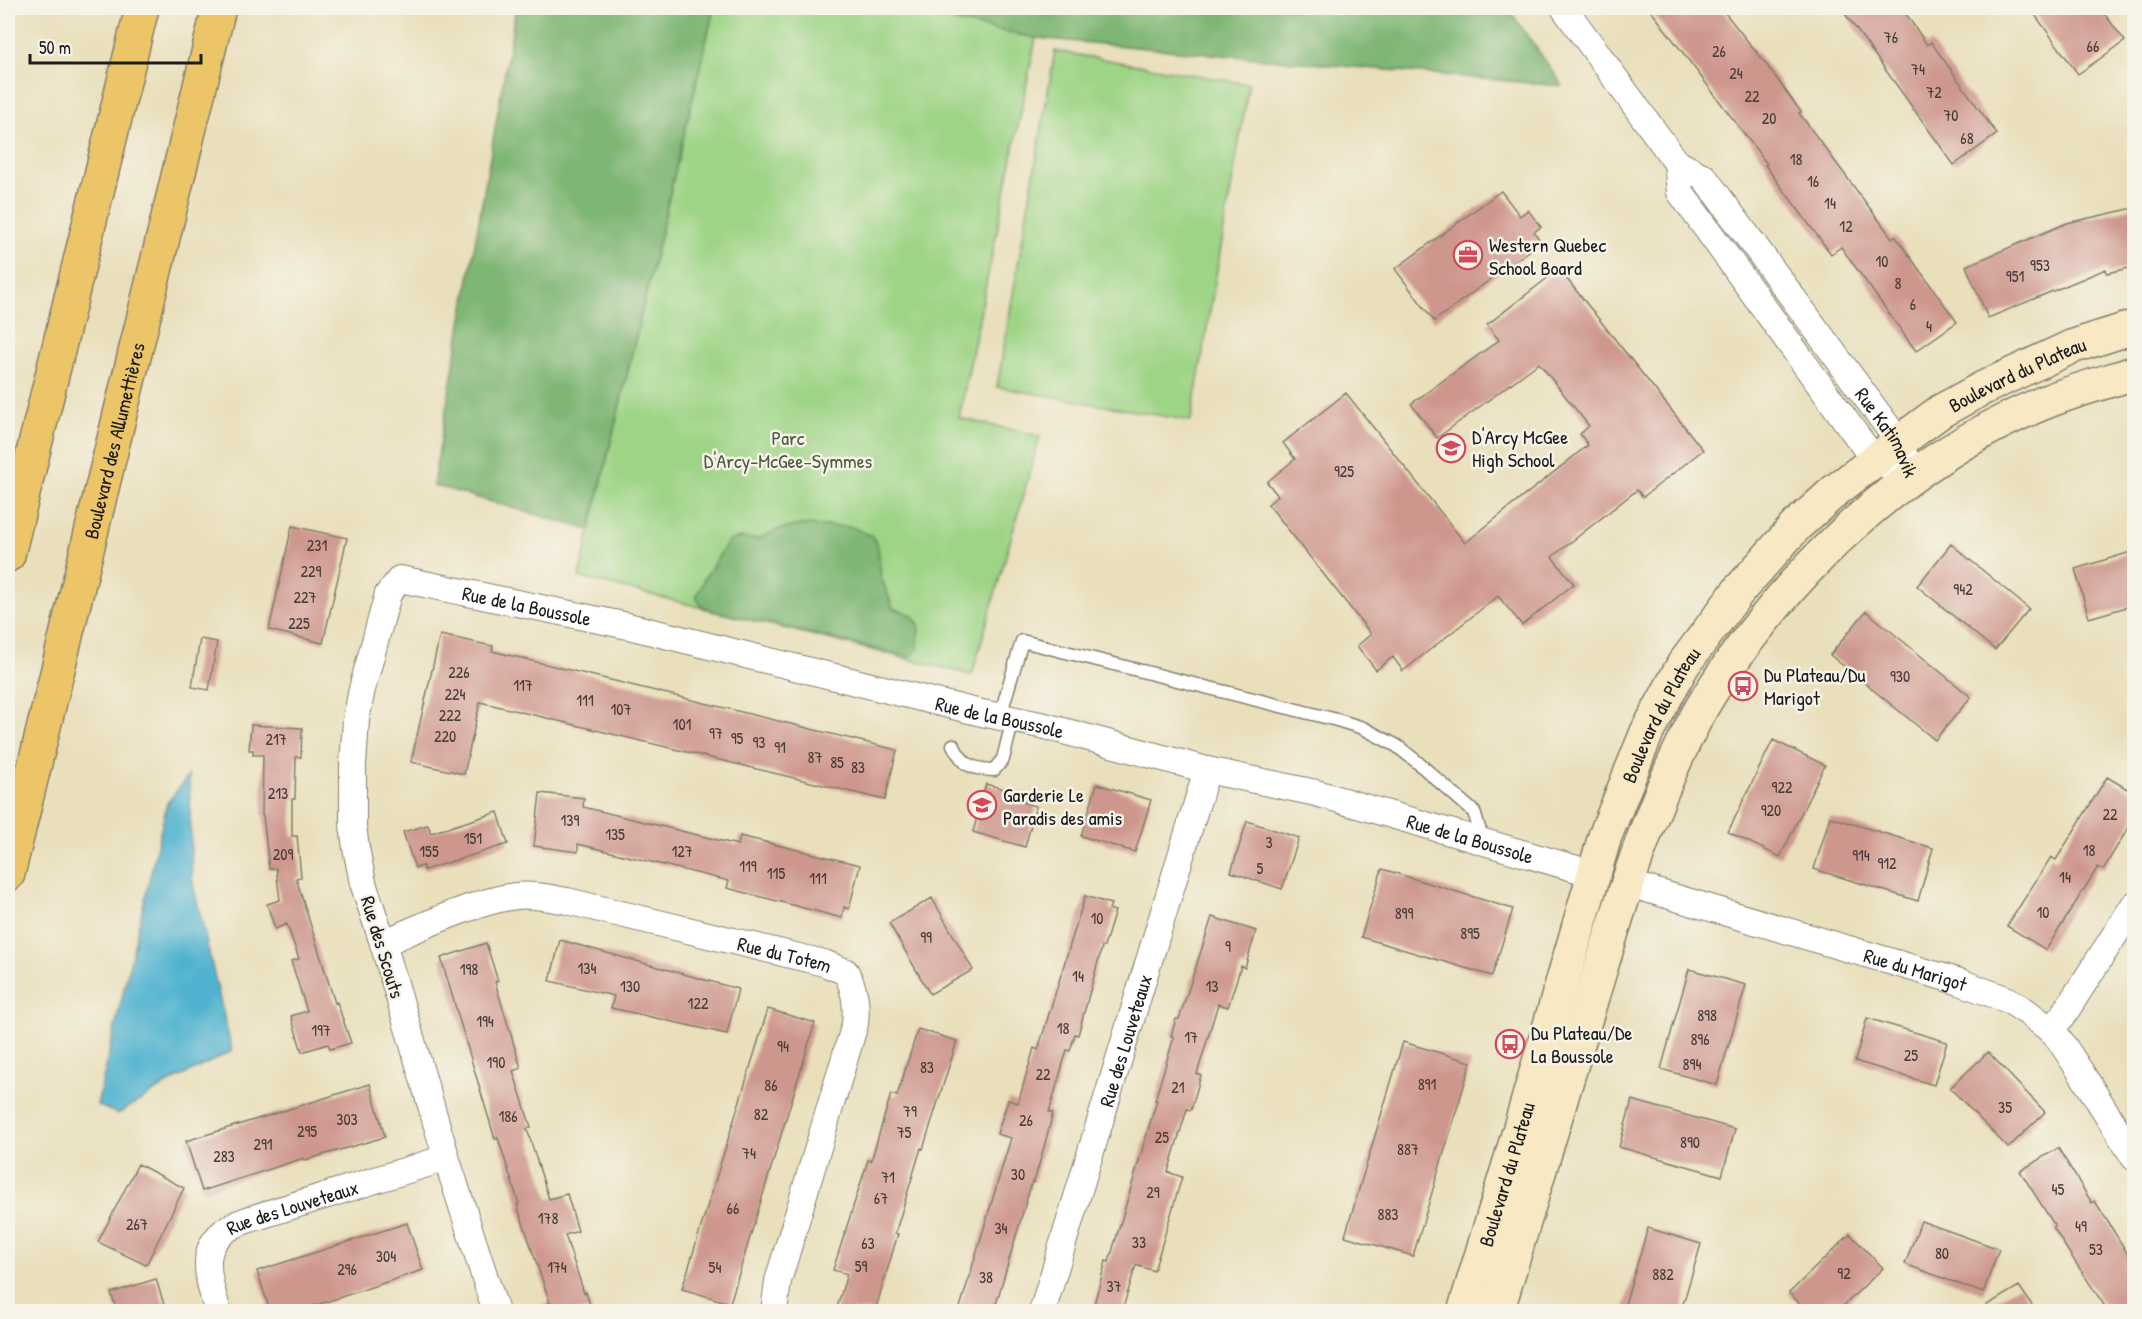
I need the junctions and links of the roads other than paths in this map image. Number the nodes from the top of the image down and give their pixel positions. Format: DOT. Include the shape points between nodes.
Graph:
graph roads {
  1 [pos="142,8"];
  2 [pos="219,8"];
  3 [pos="1564,8"];
  4 [pos="2134,327"];
  5 [pos="2134,373"];
  6 [pos="1887,451"];
  7 [pos="1912,476"];
  8 [pos="8,555"];
  9 [pos="400,579"];
  10 [pos="1007,718"];
  11 [pos="953,745"];
  12 [pos="1207,770"];
  13 [pos="16,799"];
  14 [pos="1484,841"];
  15 [pos="8,874"];
  16 [pos="1594,874"];
  17 [pos="1626,883"];
  18 [pos="2134,905"];
  19 [pos="383,943"];
  20 [pos="2049,1029"];
  21 [pos="2134,1157"];
  22 [pos="446,1158"];
  23 [pos="218,1311"];
  24 [pos="496,1311"];
  25 [pos="774,1311"];
  26 [pos="1042,1311"];
  27 [pos="1464,1311"];
  28 [pos="1497,1311"];
  1 -- 8 [label="highway"];
  2 -- 13 [label="highway, Boulevard des Allumettières"];
  3 -- 6 [label="street, Rue Katimavik" via="1677,163 1680,192"];
  4 -- 6 [label="main road, Boulevard du Plateau" via="2071,347 1992,384 1941,411"];
  5 -- 7 [label="main road, Boulevard du Plateau" via="2049,401 2009,419"];
  6 -- 7 [label="street, Rue Katimavik"];
  6 -- 16 [label="main road, Boulevard du Plateau" via="1796,526 1740,589 1683,665 1632,767"];
  7 -- 17 [label="main road, Boulevard du Plateau" via="1827,547 1791,585 1728,666 1679,751"];
  9 -- 10 [label="street, Rue de la Boussole" via="627,626"];
  9 -- 19 [label="street, Rue des Scouts" via="388,594 362,689 353,765 356,848"];
  10 -- 11 [label="lane" via="1003,759 994,770 974,769 960,759"];
  10 -- 12 [label="street, Rue de la Boussole"];
  10 -- 14 [label="lane" via="1022,641 1337,720 1363,728 1416,761 1474,812"];
  12 -- 14 [label="street, Rue de la Boussole" via="1316,793"];
  12 -- 26 [label="street, Rue des Louveteaux"];
  13 -- 15 [label="highway, Boulevard des Allumettières"];
  14 -- 16 [label="street, Rue de la Boussole"];
  16 -- 17 [label="main road"];
  16 -- 27 [label="main road, Boulevard du Plateau"];
  17 -- 20 [label="street, Rue du Marigot" via="1960,982 2008,1000"];
  17 -- 28 [label="main road, Boulevard du Plateau"];
  18 -- 20 [label="street" via="2062,1017"];
  19 -- 22 [label="street, Rue des Scouts"];
  19 -- 25 [label="street, Rue du Totem" via="483,903 530,895 789,954 846,972 855,994 855,1024 778,1281"];
  20 -- 21 [label="street, Rue du Marigot"];
  22 -- 23 [label="street, Rue des Louveteaux" via="224,1230 210,1246 207,1258"];
  22 -- 24 [label="street, Rue des Scouts"];
}
